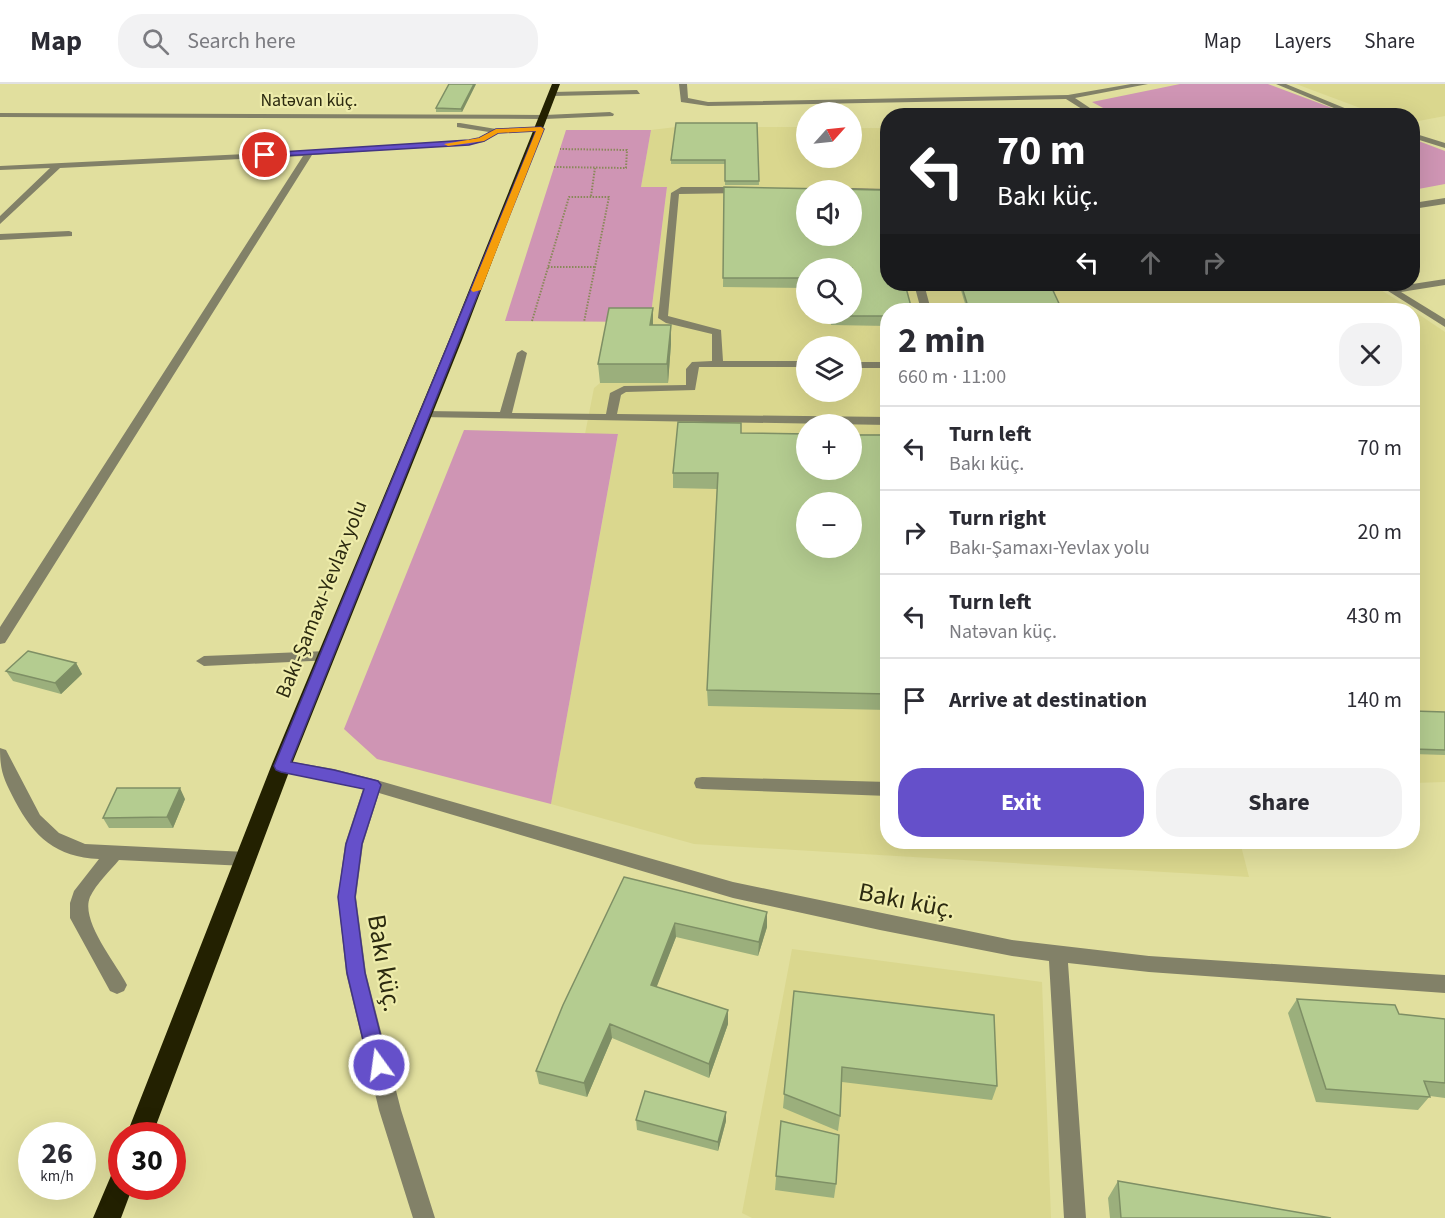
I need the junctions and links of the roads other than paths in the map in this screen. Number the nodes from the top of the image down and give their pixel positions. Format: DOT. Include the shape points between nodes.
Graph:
graph roads {
  1 [pos="683,84"];
  2 [pos="1144,84"];
  3 [pos="1280,84"];
  4 [pos="554,89"];
  5 [pos="637,92"];
  6 [pos="1068,97"];
  7 [pos="1086,108"];
  8 [pos="1342,108"];
  9 [pos="610,114"];
  10 [pos="0,116"];
  11 [pos="543,123"];
  12 [pos="460,125"];
  13 [pos="496,131"];
  14 [pos="1420,138"];
  15 [pos="1445,147"];
  16 [pos="309,153"];
  17 [pos="59,164"];
  18 [pos="0,168"];
  19 [pos="759,190"];
  20 [pos="862,191"];
  21 [pos="880,192"];
  22 [pos="1445,201"];
  23 [pos="1420,205"];
  24 [pos="0,221"];
  25 [pos="69,234"];
  26 [pos="0,237"];
  27 [pos="1445,282"];
  28 [pos="1420,286"];
  29 [pos="1394,291"];
  30 [pos="1412,303"];
  31 [pos="1420,308"];
  32 [pos="1444,323"];
  33 [pos="522,353"];
  34 [pos="718,362"];
  35 [pos="796,364"];
  36 [pos="862,365"];
  37 [pos="880,365"];
  38 [pos="425,415"];
  39 [pos="505,416"];
  40 [pos="611,417"];
  41 [pos="880,421"];
  42 [pos="0,639"];
  43 [pos="327,656"];
  44 [pos="204,661"];
  45 [pos="0,754"];
  46 [pos="281,766"];
  47 [pos="702,783"];
  48 [pos="373,785"];
  49 [pos="880,789"];
  50 [pos="114,853"];
  51 [pos="246,859"];
  52 [pos="1058,954"];
  53 [pos="1445,984"];
  54 [pos="117,985"];
  55 [pos="144,1122"];
  56 [pos="114,1200"];
  57 [pos="107,1218"];
  58 [pos="424,1218"];
  59 [pos="1075,1218"];
  1 -- 6 [label="street" via="684,100 708,104"];
  2 -- 6 [label="street"];
  3 -- 8 [label="street"];
  4 -- 5 [label="street"];
  4 -- 11 [label="highway, Bakı-Şamaxı-Yevlax yolu"];
  6 -- 7 [label="street"];
  9 -- 11 [label="street"];
  10 -- 11 [label="street, Natəvan küç."];
  11 -- 13 [label="street"];
  11 -- 38 [label="highway, Bakı-Şamaxı-Yevlax yolu"];
  12 -- 13 [label="street"];
  13 -- 16 [label="street" via="469,142"];
  14 -- 15 [label="street"];
  16 -- 17 [label="street"];
  16 -- 42 [label="street"];
  17 -- 18 [label="street"];
  17 -- 24 [label="street"];
  19 -- 34 [label="street" via="675,193 663,318 717,332"];
  20 -- 21 [label="street"];
  22 -- 23 [label="street"];
  25 -- 26 [label="street"];
  27 -- 28 [label="street"];
  29 -- 30 [label="street"];
  31 -- 32 [label="street"];
  33 -- 39 [label="street"];
  34 -- 35 [label="street"];
  34 -- 40 [label="street" via="696,364 691,388 624,389 615,393"];
  36 -- 37 [label="street"];
  38 -- 39 [label="street"];
  38 -- 43 [label="highway, Bakı-Şamaxı-Yevlax yolu"];
  39 -- 40 [label="street"];
  40 -- 41 [label="street"];
  43 -- 44 [label="street"];
  43 -- 46 [label="highway, Bakı-Şamaxı-Yevlax yolu"];
  45 -- 50 [label="street" via="34,820 53,838 83,851"];
  46 -- 48 [label="street, Bakı küç."];
  46 -- 51 [label="highway, Bakı-Şamaxı-Yevlax yolu"];
  47 -- 49 [label="street"];
  48 -- 52 [label="street, Bakı küç." via="733,890 891,925"];
  48 -- 58 [label="street, Bakı küç." via="354,844 347,897 356,973 390,1110"];
  50 -- 51 [label="street"];
  50 -- 54 [label="street" via="83,891 79,918"];
  51 -- 55 [label="highway, Bakı-Şamaxı-Yevlax yolu"];
  52 -- 53 [label="street, Bakı küç."];
  52 -- 59 [label="street"];
  56 -- 57 [label="highway"];
}
